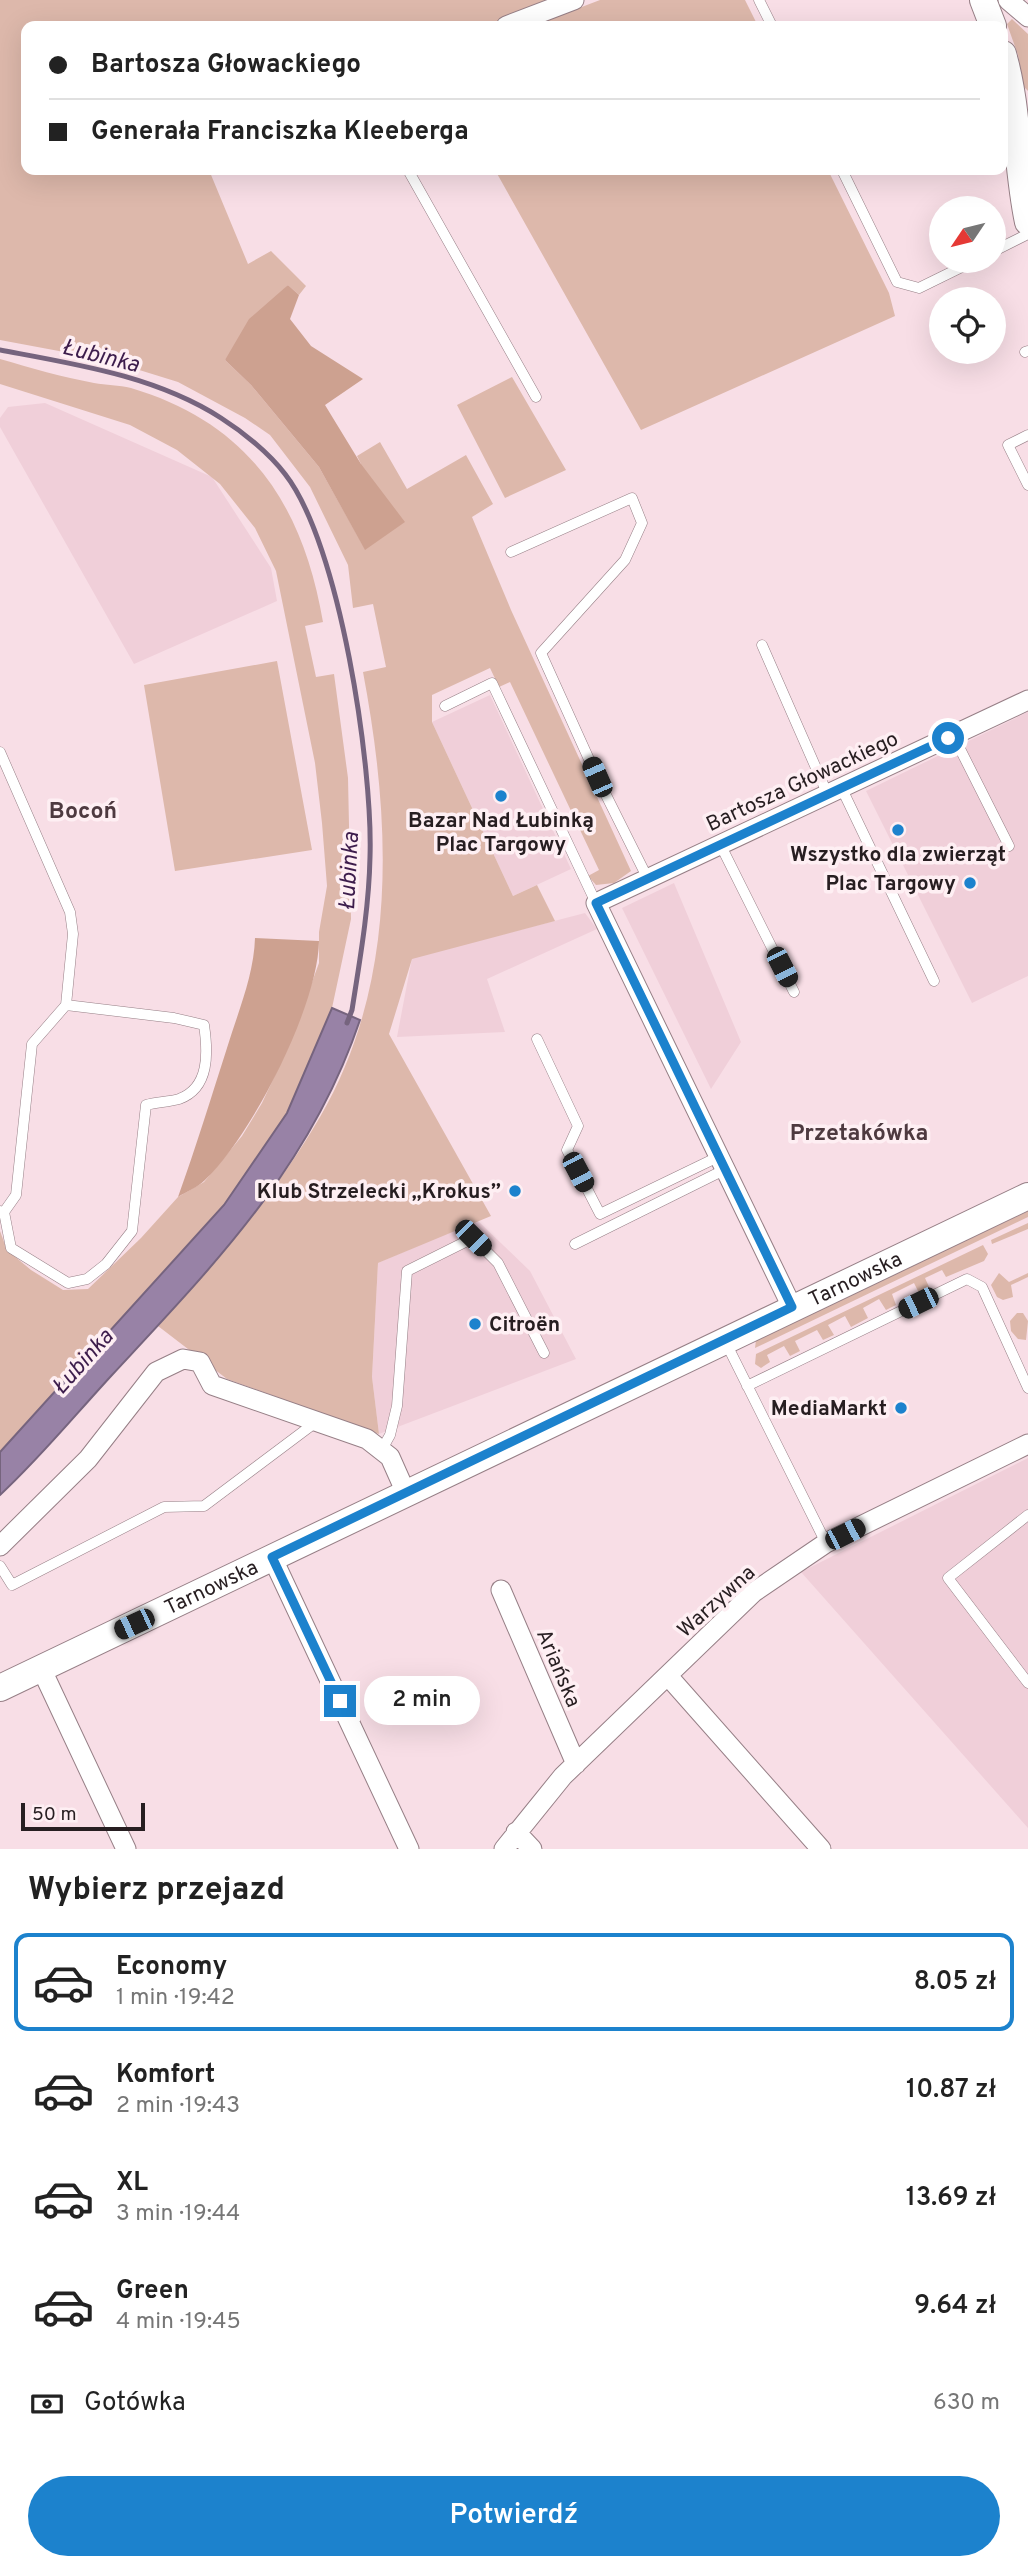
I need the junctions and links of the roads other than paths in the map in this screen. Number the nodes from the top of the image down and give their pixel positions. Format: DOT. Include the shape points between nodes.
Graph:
graph roads {
  1 [pos="574,0"];
  2 [pos="759,0"];
  3 [pos="983,0"];
  4 [pos="1008,0"];
  5 [pos="1028,17"];
  6 [pos="519,21"];
  7 [pos="770,21"];
  8 [pos="991,21"];
  9 [pos="1008,76"];
  10 [pos="1024,167"];
  11 [pos="411,175"];
  12 [pos="844,175"];
  13 [pos="1028,222"];
  14 [pos="1028,234"];
  15 [pos="1006,245"];
  16 [pos="950,273"];
  17 [pos="536,397"];
  18 [pos="1028,435"];
  19 [pos="1028,485"];
  20 [pos="511,552"];
  21 [pos="762,645"];
  22 [pos="1028,701"];
  23 [pos="445,706"];
  24 [pos="953,735"];
  25 [pos="0,752"];
  26 [pos="834,790"];
  27 [pos="720,844"];
  28 [pos="1009,846"];
  29 [pos="648,878"];
  30 [pos="596,903"];
  31 [pos="934,981"];
  32 [pos="794,992"];
  33 [pos="66,1005"];
  34 [pos="537,1040"];
  35 [pos="724,1162"];
  36 [pos="1028,1196"];
  37 [pos="2,1211"];
  38 [pos="575,1244"];
  39 [pos="792,1307"];
  40 [pos="725,1340"];
  41 [pos="544,1353"];
  42 [pos="747,1386"];
  43 [pos="1028,1388"];
  44 [pos="317,1421"];
  45 [pos="1028,1444"];
  46 [pos="382,1451"];
  47 [pos="406,1493"];
  48 [pos="1028,1515"];
  49 [pos="826,1544"];
  50 [pos="0,1546"];
  51 [pos="272,1557"];
  52 [pos="0,1566"];
  53 [pos="501,1590"];
  54 [pos="41,1668"];
  55 [pos="668,1676"];
  56 [pos="1028,1683"];
  57 [pos="0,1688"];
  58 [pos="576,1764"];
  59 [pos="516,1832"];
  60 [pos="126,1849"];
  61 [pos="408,1849"];
  62 [pos="504,1849"];
  63 [pos="532,1849"];
  64 [pos="821,1849"];
  1 -- 6 [label="street"];
  2 -- 7 [label="lane"];
  3 -- 8 [label="main road"];
  4 -- 5 [label="street"];
  9 -- 10 [label="main road"];
  10 -- 13 [label="main road"];
  11 -- 17 [label="lane"];
  12 -- 16 [label="lane" via="897,282 919,288"];
  14 -- 15 [label="lane"];
  18 -- 19 [label="lane" via="1008,445"];
  20 -- 29 [label="lane" via="632,498 642,523 625,560 541,653"];
  21 -- 26 [label="lane"];
  22 -- 24 [label="street, Bartosza Głowackiego"];
  23 -- 30 [label="lane" via="492,683"];
  24 -- 26 [label="street, Bartosza Głowackiego"];
  24 -- 28 [label="lane"];
  25 -- 33 [label="lane" via="70,912 73,934"];
  26 -- 27 [label="street, Bartosza Głowackiego"];
  26 -- 31 [label="lane"];
  27 -- 29 [label="street, Bartosza Głowackiego"];
  27 -- 32 [label="lane"];
  29 -- 30 [label="street, Bartosza Głowackiego"];
  30 -- 35 [label="street"];
  33 -- 37 [label="lane" via="32,1044 16,1195"];
  33 -- 37 [label="lane" via="204,1025 204,1076 197,1089 178,1100 146,1105 132,1231 106,1264 87,1279 68,1283 11,1248"];
  34 -- 35 [label="lane" via="578,1126 567,1150 600,1214"];
  35 -- 38 [label="lane"];
  35 -- 39 [label="street"];
  36 -- 39 [label="main road, Tarnowska"];
  39 -- 40 [label="main road, Tarnowska"];
  40 -- 42 [label="lane"];
  40 -- 47 [label="main road, Tarnowska"];
  41 -- 46 [label="lane" via="498,1263 473,1238 407,1271 397,1406"];
  42 -- 43 [label="lane" via="967,1279 982,1287"];
  42 -- 49 [label="lane"];
  44 -- 46 [label="street" via="367,1439"];
  44 -- 50 [label="street" via="212,1384 204,1368 192,1359 174,1362 156,1371 88,1459"];
  44 -- 52 [label="lane" via="204,1506 164,1507 12,1585"];
  45 -- 49 [label="street, Warzywna"];
  46 -- 47 [label="street"];
  47 -- 51 [label="main road, Tarnowska"];
  48 -- 56 [label="lane" via="948,1578"];
  49 -- 55 [label="street, Warzywna" via="754,1592"];
  51 -- 54 [label="main road, Tarnowska"];
  51 -- 61 [label="street"];
  53 -- 58 [label="street, Ariańska"];
  54 -- 57 [label="main road, Tarnowska"];
  54 -- 60 [label="street"];
  55 -- 58 [label="street, Warzywna"];
  55 -- 64 [label="street"];
  58 -- 59 [label="street, Warzywna"];
  59 -- 62 [label="street, Warzywna"];
  59 -- 63 [label="street"];
}
